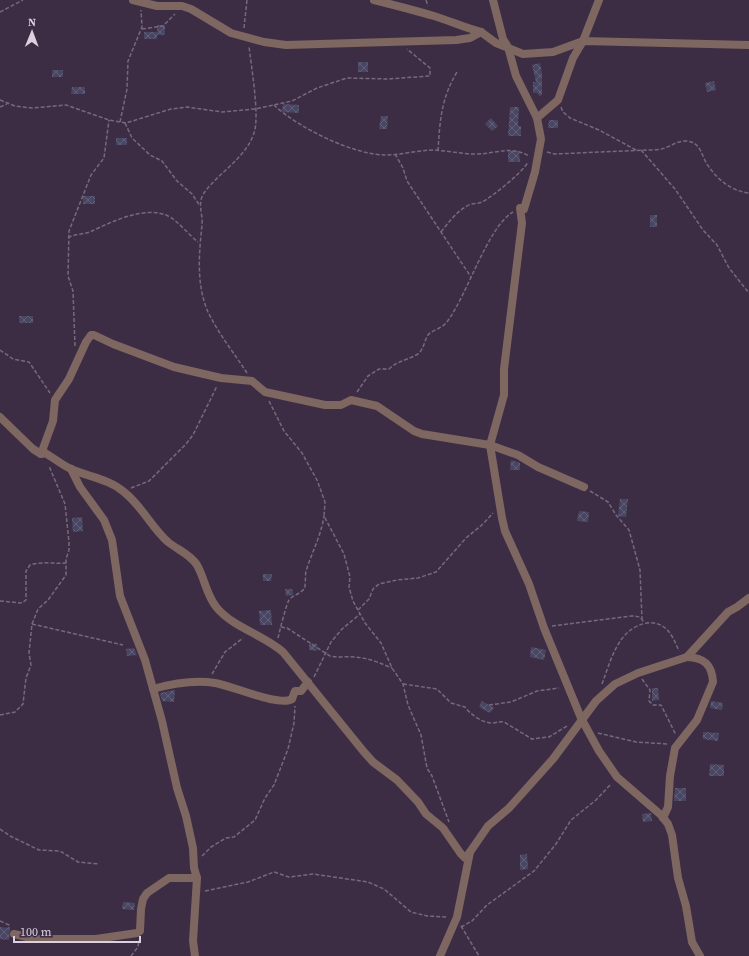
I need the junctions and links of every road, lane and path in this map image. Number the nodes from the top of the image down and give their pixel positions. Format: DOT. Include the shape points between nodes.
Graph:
graph roads {
  1 [pos="23,0"];
  2 [pos="133,0"];
  3 [pos="247,0"];
  4 [pos="374,0"];
  5 [pos="493,0"];
  6 [pos="599,0"];
  7 [pos="141,3"];
  8 [pos="182,6"];
  9 [pos="0,12"];
  10 [pos="142,29"];
  11 [pos="481,32"];
  12 [pos="248,38"];
  13 [pos="404,41"];
  14 [pos="583,42"];
  15 [pos="749,45"];
  16 [pos="508,47"];
  17 [pos="457,72"];
  18 [pos="0,100"];
  19 [pos="558,100"];
  20 [pos="9,103"];
  21 [pos="274,105"];
  22 [pos="0,107"];
  23 [pos="255,109"];
  24 [pos="537,118"];
  25 [pos="109,120"];
  26 [pos="120,122"];
  27 [pos="125,123"];
  28 [pos="438,150"];
  29 [pos="638,150"];
  30 [pos="641,150"];
  31 [pos="395,154"];
  32 [pos="535,155"];
  33 [pos="749,193"];
  34 [pos="200,206"];
  35 [pos="520,208"];
  36 [pos="442,232"];
  37 [pos="68,238"];
  38 [pos="199,243"];
  39 [pos="471,277"];
  40 [pos="749,293"];
  41 [pos="75,346"];
  42 [pos="0,350"];
  43 [pos="221,378"];
  44 [pos="252,381"];
  45 [pos="265,392"];
  46 [pos="55,400"];
  47 [pos="351,400"];
  48 [pos="0,417"];
  49 [pos="490,445"];
  50 [pos="43,454"];
  51 [pos="71,469"];
  52 [pos="584,487"];
  53 [pos="124,491"];
  54 [pos="501,506"];
  55 [pos="324,516"];
  56 [pos="66,563"];
  57 [pos="749,598"];
  58 [pos="0,601"];
  59 [pos="358,610"];
  60 [pos="360,614"];
  61 [pos="642,619"];
  62 [pos="32,624"];
  63 [pos="644,624"];
  64 [pos="281,627"];
  65 [pos="544,628"];
  66 [pos="251,633"];
  67 [pos="123,645"];
  68 [pos="276,646"];
  69 [pos="326,653"];
  70 [pos="687,657"];
  71 [pos="392,668"];
  72 [pos="638,673"];
  73 [pos="204,682"];
  74 [pos="308,682"];
  75 [pos="403,684"];
  76 [pos="153,689"];
  77 [pos="563,689"];
  78 [pos="600,689"];
  79 [pos="489,705"];
  80 [pos="295,706"];
  81 [pos="0,714"];
  82 [pos="582,718"];
  83 [pos="588,731"];
  84 [pos="678,742"];
  85 [pos="617,777"];
  86 [pos="663,818"];
  87 [pos="450,823"];
  88 [pos="0,829"];
  89 [pos="470,852"];
  90 [pos="99,864"];
  91 [pos="194,868"];
  92 [pos="197,878"];
  93 [pos="196,894"];
  94 [pos="456,917"];
  95 [pos="462,927"];
  96 [pos="139,932"];
  97 [pos="14,934"];
  98 [pos="131,956"];
  99 [pos="195,956"];
  100 [pos="440,956"];
  101 [pos="479,956"];
  102 [pos="700,956"];
  1 -- 9 [label="path"];
  2 -- 7 [label="street"];
  3 -- 12 [label="path" via="243,24 245,40"];
  4 -- 11 [label="street"];
  5 -- 16 [label="street" via="503,39"];
  6 -- 14 [label="street"];
  7 -- 8 [label="street"];
  7 -- 10 [label="path"];
  8 -- 10 [label="path" via="163,26"];
  8 -- 12 [label="street" via="231,32"];
  10 -- 26 [label="path" via="128,61 127,89"];
  11 -- 13 [label="street" via="470,38 456,40"];
  11 -- 16 [label="street" via="496,43"];
  12 -- 13 [label="street" via="254,41 286,44"];
  12 -- 23 [label="path"];
  13 -- 21 [label="path" via="408,51 430,68 430,76 347,78 292,101"];
  14 -- 15 [label="street"];
  14 -- 16 [label="street" via="553,52 532,54 523,54"];
  14 -- 19 [label="street" via="573,58"];
  16 -- 24 [label="street" via="516,76"];
  17 -- 28 [label="path" via="446,91"];
  18 -- 20 [label="path"];
  19 -- 24 [label="street"];
  19 -- 29 [label="path" via="562,112 570,118"];
  20 -- 22 [label="path"];
  20 -- 25 [label="path" via="32,108 66,105"];
  21 -- 23 [label="path"];
  21 -- 31 [label="path" via="297,122 348,147 372,154"];
  23 -- 27 [label="path" via="222,112 187,107 171,109"];
  23 -- 34 [label="path" via="254,134 242,153 204,192"];
  24 -- 32 [label="street" via="541,139"];
  25 -- 26 [label="path"];
  25 -- 37 [label="path" via="104,158 91,175"];
  26 -- 27 [label="path"];
  27 -- 34 [label="path" via="132,138 150,155 162,161"];
  28 -- 31 [label="path"];
  28 -- 32 [label="path" via="477,154 511,150"];
  29 -- 30 [label="path"];
  29 -- 32 [label="path"];
  30 -- 33 [label="path" via="660,149 680,142 691,142 701,150 715,175 731,188"];
  30 -- 40 [label="path" via="675,189"];
  31 -- 36 [label="path" via="407,181"];
  32 -- 35 [label="street" via="524,209"];
  32 -- 36 [label="path" via="519,173 482,202 469,204 462,209"];
  34 -- 38 [label="path" via="202,224"];
  35 -- 39 [label="path" via="501,222"];
  35 -- 49 [label="street" via="522,223 504,369 504,395"];
  36 -- 39 [label="path"];
  37 -- 38 [label="path" via="121,218 153,213 169,216"];
  37 -- 41 [label="path" via="68,276 73,291"];
  38 -- 44 [label="path" via="199,278 207,310"];
  39 -- 47 [label="path" via="445,324 428,336 421,351 388,369 379,369 368,376"];
  42 -- 46 [label="path" via="13,360 29,362"];
  43 -- 44 [label="street"];
  43 -- 46 [label="street" via="174,367 91,335 69,379"];
  43 -- 53 [label="path" via="203,417 186,444 150,481"];
  44 -- 45 [label="street"];
  45 -- 47 [label="street" via="326,405 341,405"];
  45 -- 55 [label="path" via="284,431 302,453 317,480 325,502"];
  46 -- 50 [label="street" via="53,421"];
  47 -- 49 [label="street" via="377,406 422,434"];
  48 -- 50 [label="street" via="33,449"];
  49 -- 52 [label="street" via="518,455 538,467"];
  49 -- 54 [label="street"];
  50 -- 51 [label="street"];
  50 -- 56 [label="path" via="65,504 70,542"];
  51 -- 53 [label="street"];
  51 -- 76 [label="street" via="80,487 100,512 108,529 120,596"];
  52 -- 61 [label="path" via="608,502 629,530 640,570"];
  53 -- 66 [label="street" via="165,538 196,564 208,595 218,610"];
  54 -- 59 [label="path" via="466,538 436,572 418,578 380,584 373,588 369,600"];
  54 -- 65 [label="street" via="505,531 529,584"];
  55 -- 59 [label="path" via="344,554 350,577 350,594"];
  55 -- 64 [label="path" via="322,532 312,551 304,578 305,587 286,604"];
  56 -- 58 [label="path" via="30,565 26,570 26,600 22,603"];
  56 -- 62 [label="path" via="66,575 38,609"];
  57 -- 70 [label="street" via="728,612"];
  59 -- 60 [label="path"];
  60 -- 69 [label="path" via="330,642"];
  60 -- 71 [label="path" via="383,647"];
  61 -- 63 [label="path"];
  61 -- 65 [label="path" via="632,616"];
  62 -- 67 [label="path"];
  62 -- 81 [label="path" via="31,665 26,678 24,704 15,712"];
  63 -- 70 [label="path" via="652,623 666,628 675,640 681,656"];
  63 -- 78 [label="path" via="633,627 620,640"];
  64 -- 68 [label="path"];
  64 -- 69 [label="path" via="287,628"];
  65 -- 82 [label="street"];
  66 -- 68 [label="street"];
  66 -- 73 [label="path" via="230,647 211,677"];
  68 -- 74 [label="street"];
  69 -- 71 [label="path" via="338,658 354,656 373,660"];
  69 -- 74 [label="path" via="315,671 314,679"];
  70 -- 72 [label="street"];
  70 -- 84 [label="street" via="700,658 708,664 713,682 697,720"];
  71 -- 75 [label="path"];
  72 -- 82 [label="street" via="615,684"];
  72 -- 84 [label="path" via="650,690 649,701 665,710"];
  73 -- 74 [label="street" via="235,687 282,702 292,699 295,691 301,691"];
  73 -- 76 [label="street"];
  74 -- 89 [label="street" via="373,762 396,780 426,814 443,828 461,854 466,858"];
  75 -- 82 [label="path" via="437,689 451,703 466,707 481,720 490,723 504,722 532,739 549,737"];
  75 -- 87 [label="path" via="408,705 421,735 426,768 432,776"];
  76 -- 91 [label="street" via="186,816 193,848"];
  77 -- 79 [label="path" via="537,691 518,700"];
  80 -- 91 [label="path" via="288,749 274,785 255,820 234,837 226,838 208,850"];
  82 -- 83 [label="street"];
  82 -- 89 [label="street" via="553,759 509,808 488,826"];
  83 -- 84 [label="path" via="636,742"];
  83 -- 85 [label="street"];
  84 -- 86 [label="street" via="672,756 668,807"];
  85 -- 86 [label="street"];
  85 -- 95 [label="path" via="596,800 571,820 534,872 487,905 472,921"];
  86 -- 102 [label="street" via="672,836 692,942"];
  88 -- 90 [label="path" via="39,850 60,851 78,862"];
  89 -- 94 [label="street"];
  91 -- 92 [label="street"];
  92 -- 93 [label="street"];
  92 -- 96 [label="street" via="169,878 147,893 143,899"];
  93 -- 94 [label="path" via="248,882 274,872 289,877 313,874 368,882 384,889 412,912 427,916"];
  93 -- 99 [label="street" via="193,941"];
  94 -- 95 [label="path"];
  94 -- 100 [label="street"];
  95 -- 101 [label="path"];
  96 -- 97 [label="street" via="96,939 35,939"];
  96 -- 98 [label="path" via="139,943"];
}
